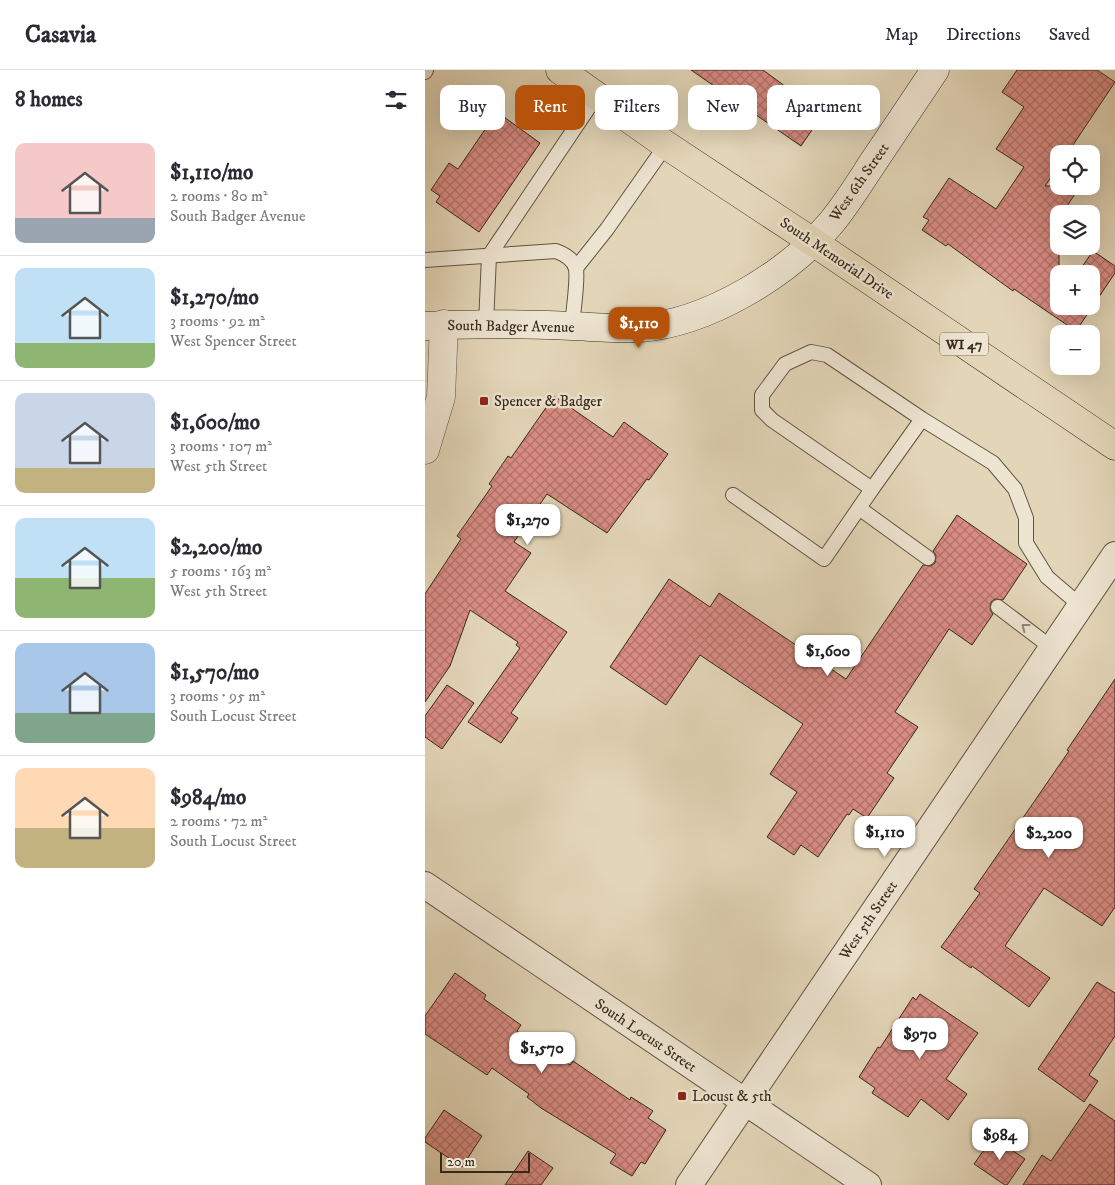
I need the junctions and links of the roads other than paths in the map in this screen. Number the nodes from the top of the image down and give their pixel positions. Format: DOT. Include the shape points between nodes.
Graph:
graph roads {
  1 [pos="560,70"];
  2 [pos="935,70"];
  3 [pos="595,94"];
  4 [pos="595,98"];
  5 [pos="645,130"];
  6 [pos="666,145"];
  7 [pos="813,242"];
  8 [pos="489,256"];
  9 [pos="425,260"];
  10 [pos="576,268"];
  11 [pos="486,324"];
  12 [pos="435,325"];
  13 [pos="572,326"];
  14 [pos="922,420"];
  15 [pos="1115,446"];
  16 [pos="425,450"];
  17 [pos="872,489"];
  18 [pos="733,495"];
  19 [pos="859,508"];
  20 [pos="1115,555"];
  21 [pos="928,558"];
  22 [pos="1081,606"];
  23 [pos="998,607"];
  24 [pos="1052,648"];
  25 [pos="425,885"];
  26 [pos="745,1102"];
  27 [pos="689,1185"];
  28 [pos="868,1185"];
  1 -- 3 [label="main road, South Memorial Drive / WI 47"];
  2 -- 7 [label="main road, West 6th Street" via="848,201"];
  4 -- 8 [label="lane"];
  5 -- 6 [label="main road, South Memorial Drive / WI 47"];
  6 -- 7 [label="main road, South Memorial Drive / WI 47"];
  6 -- 10 [label="lane"];
  7 -- 13 [label="main road, South Badger Avenue" via="748,292 675,322 632,328"];
  7 -- 15 [label="main road, South Memorial Drive / WI 47"];
  8 -- 9 [label="lane"];
  8 -- 10 [label="lane" via="556,252 568,257"];
  8 -- 11 [label="lane"];
  10 -- 13 [label="lane"];
  11 -- 12 [label="main road, South Badger Avenue"];
  11 -- 13 [label="main road, South Badger Avenue"];
  12 -- 16 [label="main road" via="441,397"];
  14 -- 17 [label="lane"];
  14 -- 17 [label="lane" via="827,355 811,352 785,364 762,395 762,410 772,420"];
  14 -- 22 [label="lane" via="993,463 1015,489 1026,518 1026,543 1047,577"];
  17 -- 19 [label="lane"];
  18 -- 19 [label="lane" via="824,559"];
  19 -- 21 [label="lane"];
  20 -- 22 [label="street, West 5th Street"];
  22 -- 24 [label="street, West 5th Street"];
  24 -- 23 [label="lane, one-way"];
  24 -- 26 [label="street, West 5th Street"];
  25 -- 26 [label="street, South Locust Street"];
  26 -- 27 [label="street, West 5th Street"];
  26 -- 28 [label="street, South Locust Street"];
}
